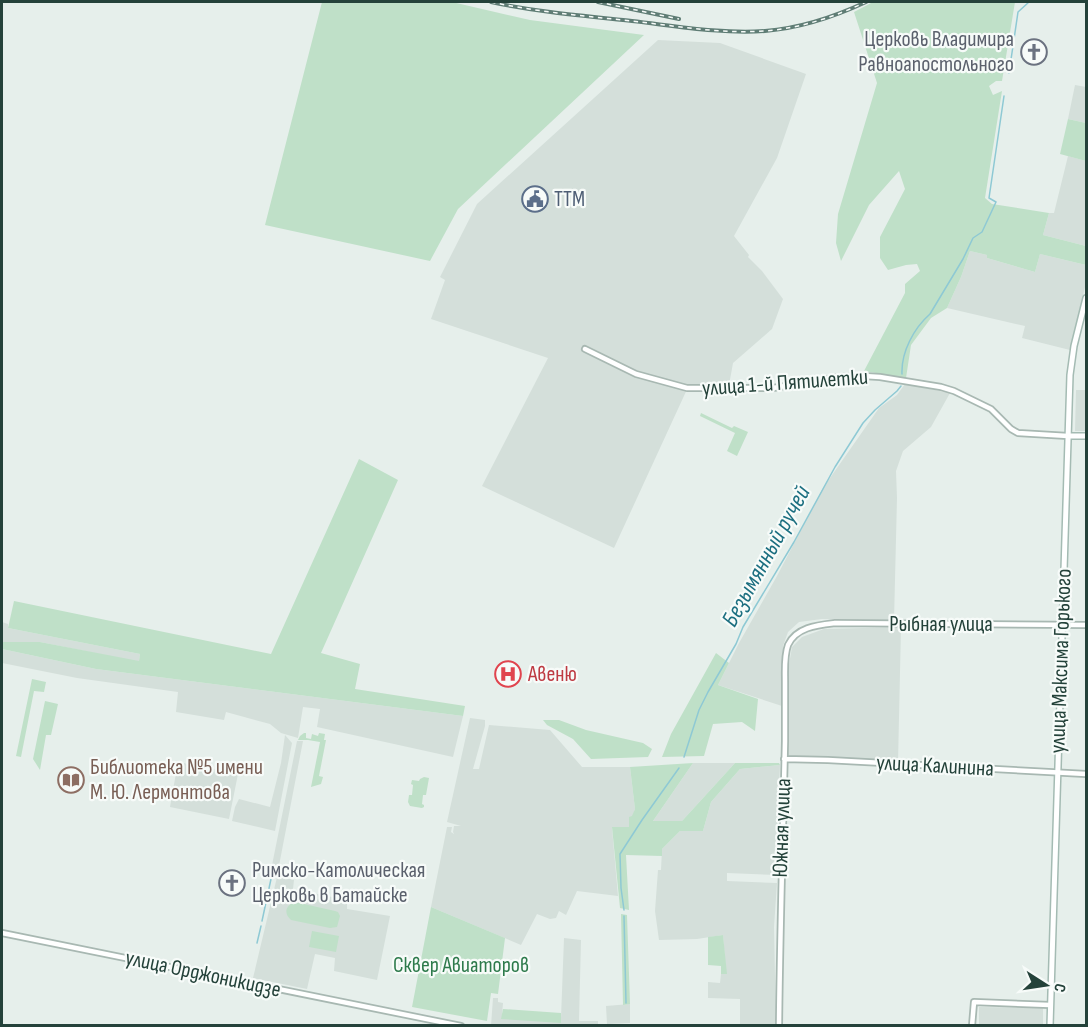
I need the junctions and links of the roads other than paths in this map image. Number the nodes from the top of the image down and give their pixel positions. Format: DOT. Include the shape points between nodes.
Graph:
graph roads {
  1 [pos="1086,298"];
  2 [pos="585,349"];
  3 [pos="1068,436"];
  4 [pos="1086,436"];
  5 [pos="1062,625"];
  6 [pos="1086,625"];
  7 [pos="797,634"];
  8 [pos="784,759"];
  9 [pos="1057,772"];
  10 [pos="1086,774"];
  11 [pos="2,933"];
  12 [pos="1050,1005"];
  13 [pos="461,1026"];
  14 [pos="779,1026"];
  15 [pos="972,1026"];
  16 [pos="1050,1026"];
  1 -- 3 [label="main road, улица Максима Горького" via="1072,355"];
  2 -- 3 [label="street, улица 1-й Пятилетки" via="636,374 687,388 773,388 864,376 941,387 991,409 1018,433"];
  3 -- 4 [label="main road, улица 1-й Пятилетки"];
  3 -- 5 [label="main road, улица Максима Горького"];
  5 -- 6 [label="street, Рыбная улица"];
  5 -- 7 [label="street, Рыбная улица" via="835,623"];
  5 -- 9 [label="main road, улица Максима Горького"];
  7 -- 8 [label="street, Южная улица" via="786,655"];
  8 -- 9 [label="street, улица Калинина"];
  8 -- 14 [label="street, Южная улица"];
  9 -- 10 [label="street, улица Калинина"];
  9 -- 12 [label="main road, улица Максима Горького"];
  11 -- 13 [label="street, улица Орджоникидзе"];
  12 -- 15 [label="street" via="974,1002"];
  12 -- 16 [label="main road, улица Максима Горького"];
}
